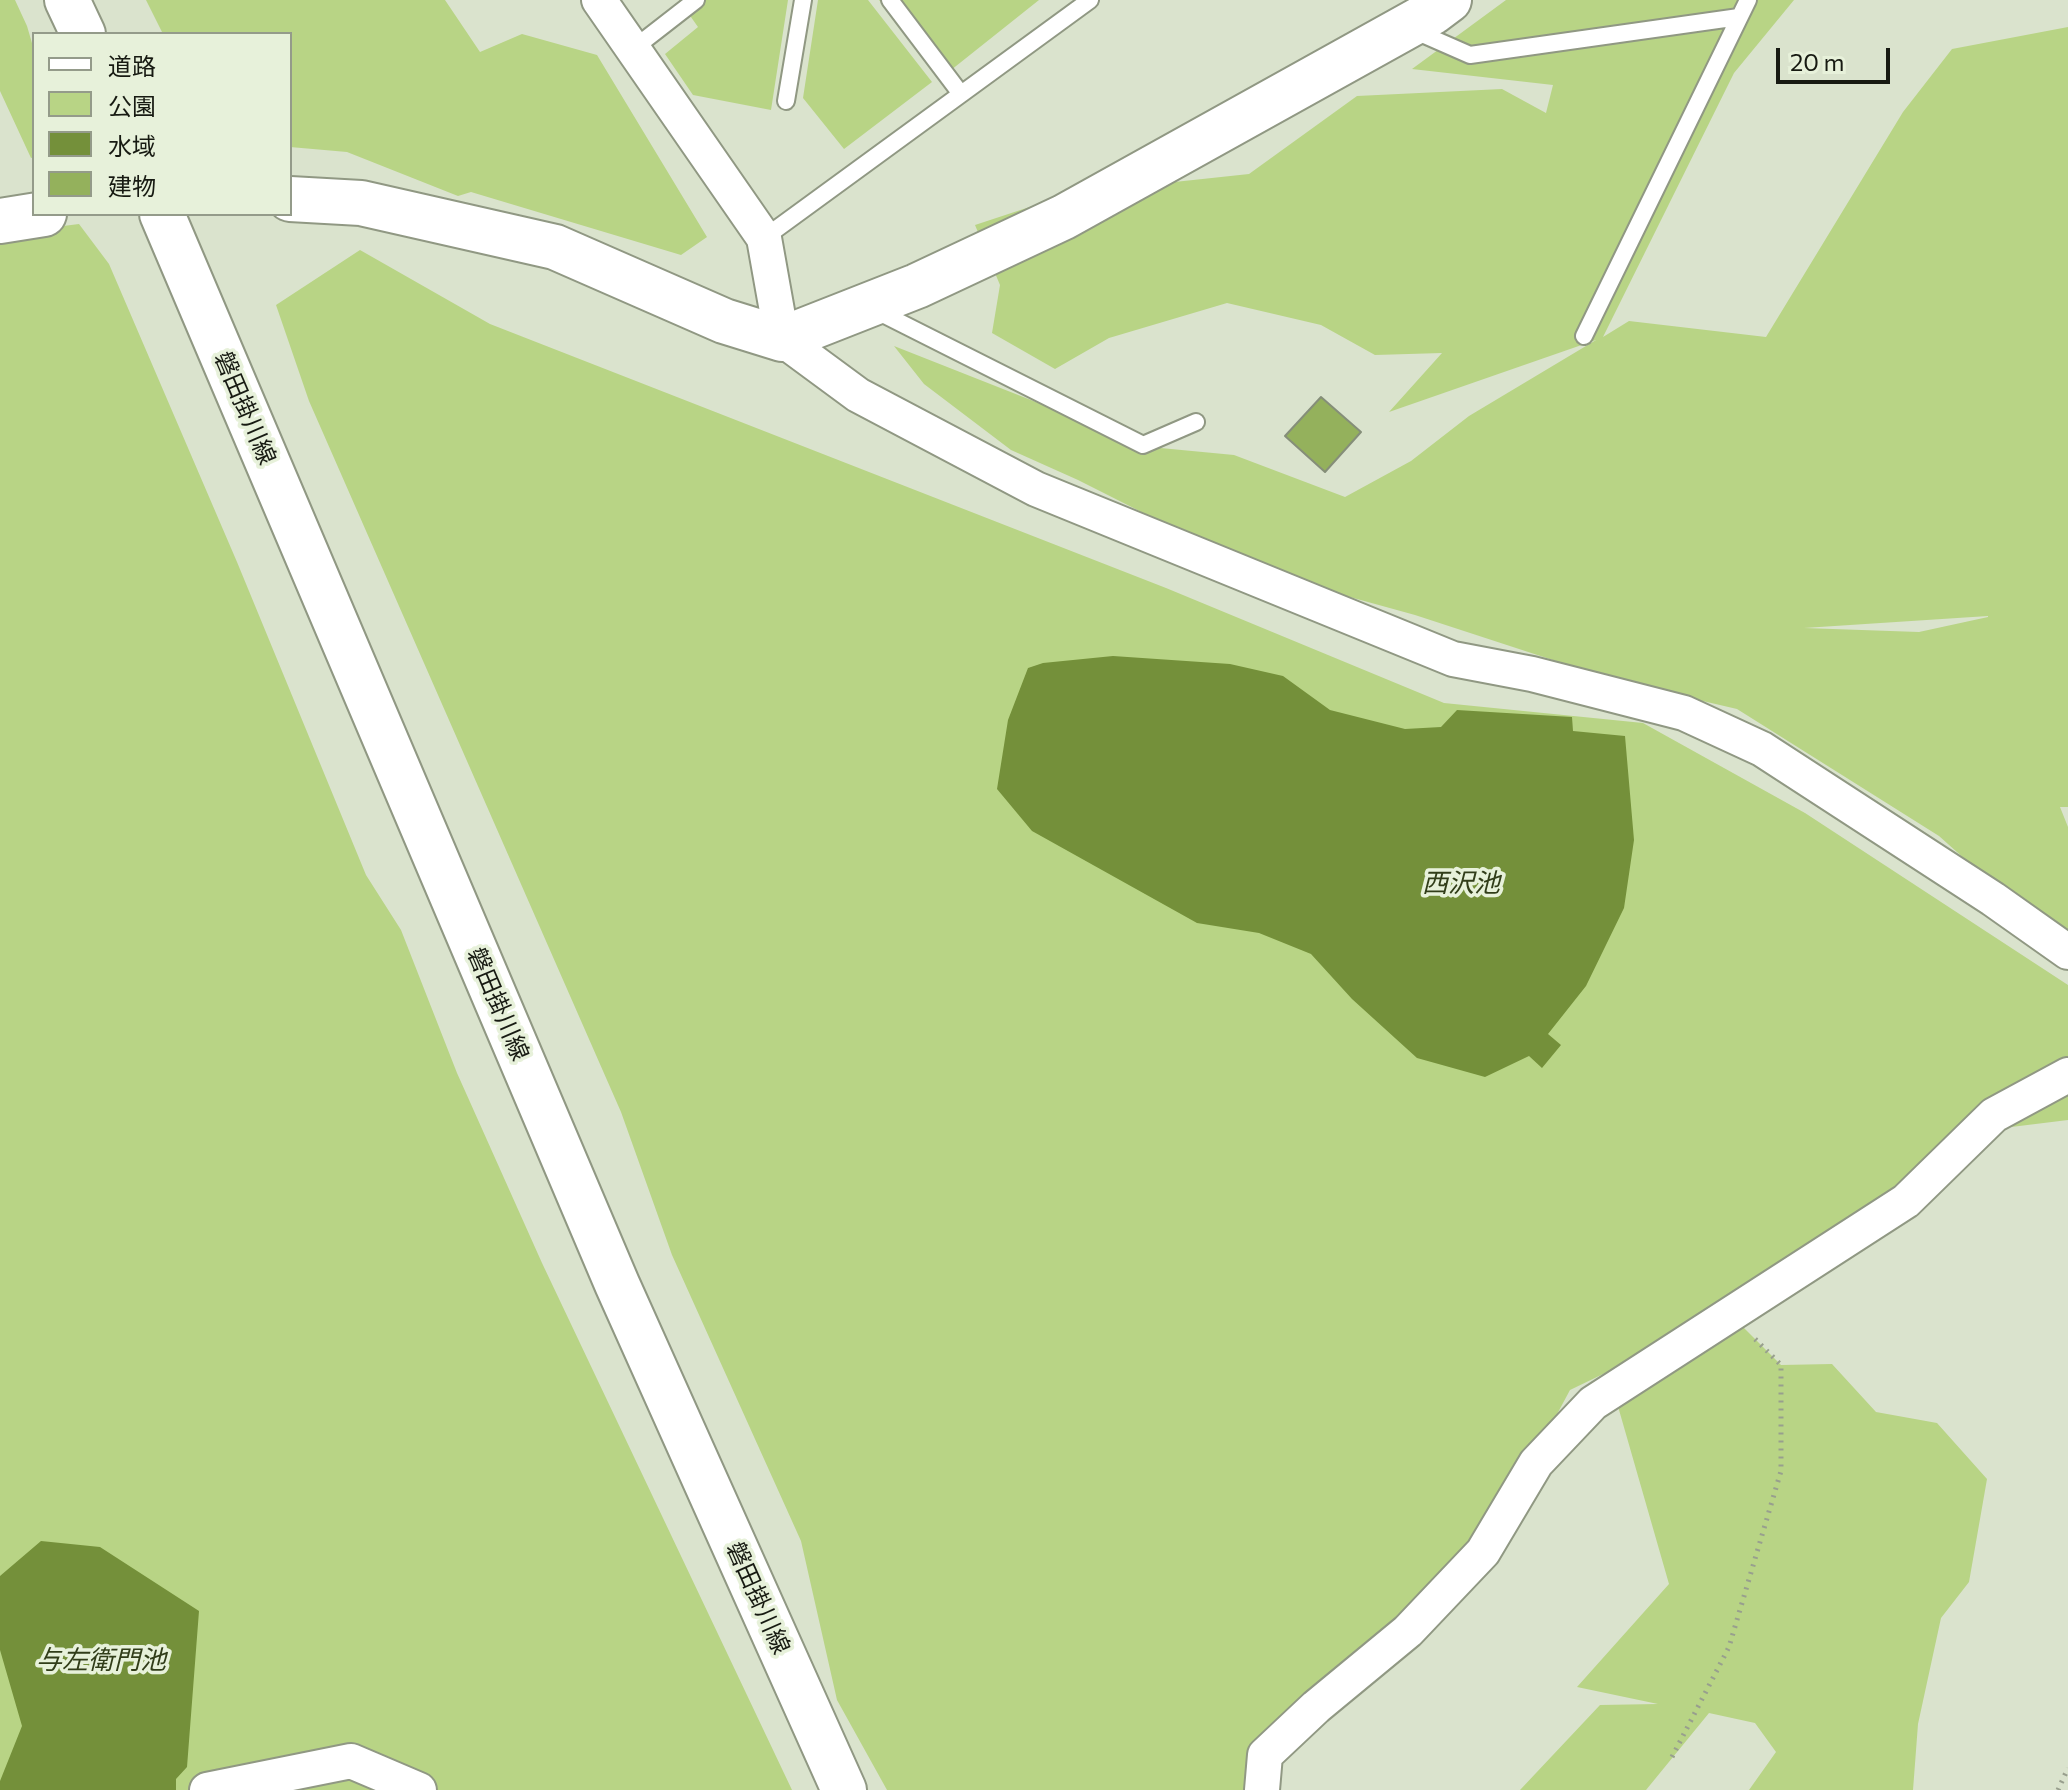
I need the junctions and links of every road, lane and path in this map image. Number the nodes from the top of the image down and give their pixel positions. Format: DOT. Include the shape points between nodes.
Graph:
graph roads {
  1 [pos="67,0"];
  2 [pos="599,0"];
  3 [pos="696,0"];
  4 [pos="803,0"];
  5 [pos="890,0"];
  6 [pos="1090,0"];
  7 [pos="1449,0"];
  8 [pos="1748,0"];
  9 [pos="1739,17"];
  10 [pos="1406,27"];
  11 [pos="82,32"];
  12 [pos="633,49"];
  13 [pos="961,94"];
  14 [pos="786,101"];
  15 [pos="292,199"];
  16 [pos="32,216"];
  17 [pos="163,216"];
  18 [pos="0,221"];
  19 [pos="764,238"];
  20 [pos="866,306"];
  21 [pos="1584,336"];
  22 [pos="782,339"];
  23 [pos="1196,422"];
  24 [pos="2068,952"];
  25 [pos="2068,1075"];
  26 [pos="1729,1313"];
  27 [pos="1672,1757"];
  28 [pos="2068,1768"];
  29 [pos="207,1790"];
  30 [pos="419,1790"];
  31 [pos="844,1790"];
  32 [pos="1262,1790"];
  33 [pos="2058,1790"];
  1 -- 11 [label="main road"];
  2 -- 12 [label="street"];
  3 -- 12 [label="lane"];
  4 -- 14 [label="lane"];
  5 -- 13 [label="lane"];
  6 -- 13 [label="lane"];
  7 -- 10 [label="main road"];
  8 -- 9 [label="lane"];
  9 -- 10 [label="lane" via="1470,55"];
  9 -- 21 [label="lane"];
  10 -- 20 [label="main road" via="1064,217"];
  12 -- 19 [label="street"];
  13 -- 19 [label="lane"];
  15 -- 22 [label="main road" via="361,203 555,247 724,321"];
  16 -- 18 [label="main road"];
  17 -- 31 [label="main road, 磐田掛川線" via="610,1270"];
  19 -- 22 [label="street"];
  20 -- 22 [label="main road"];
  20 -- 23 [label="lane" via="1143,445"];
  22 -- 24 [label="street" via="858,395 1036,489 1453,659 1684,713 1762,749"];
  25 -- 26 [label="street" via="1994,1115 1906,1201"];
  26 -- 27 [label="path" via="1781,1365 1781,1471 1729,1647"];
  26 -- 32 [label="street" via="1593,1403 1536,1463 1483,1552 1408,1631 1265,1755"];
  28 -- 33 [label="path"];
  29 -- 30 [label="street" via="351,1761"];
}
